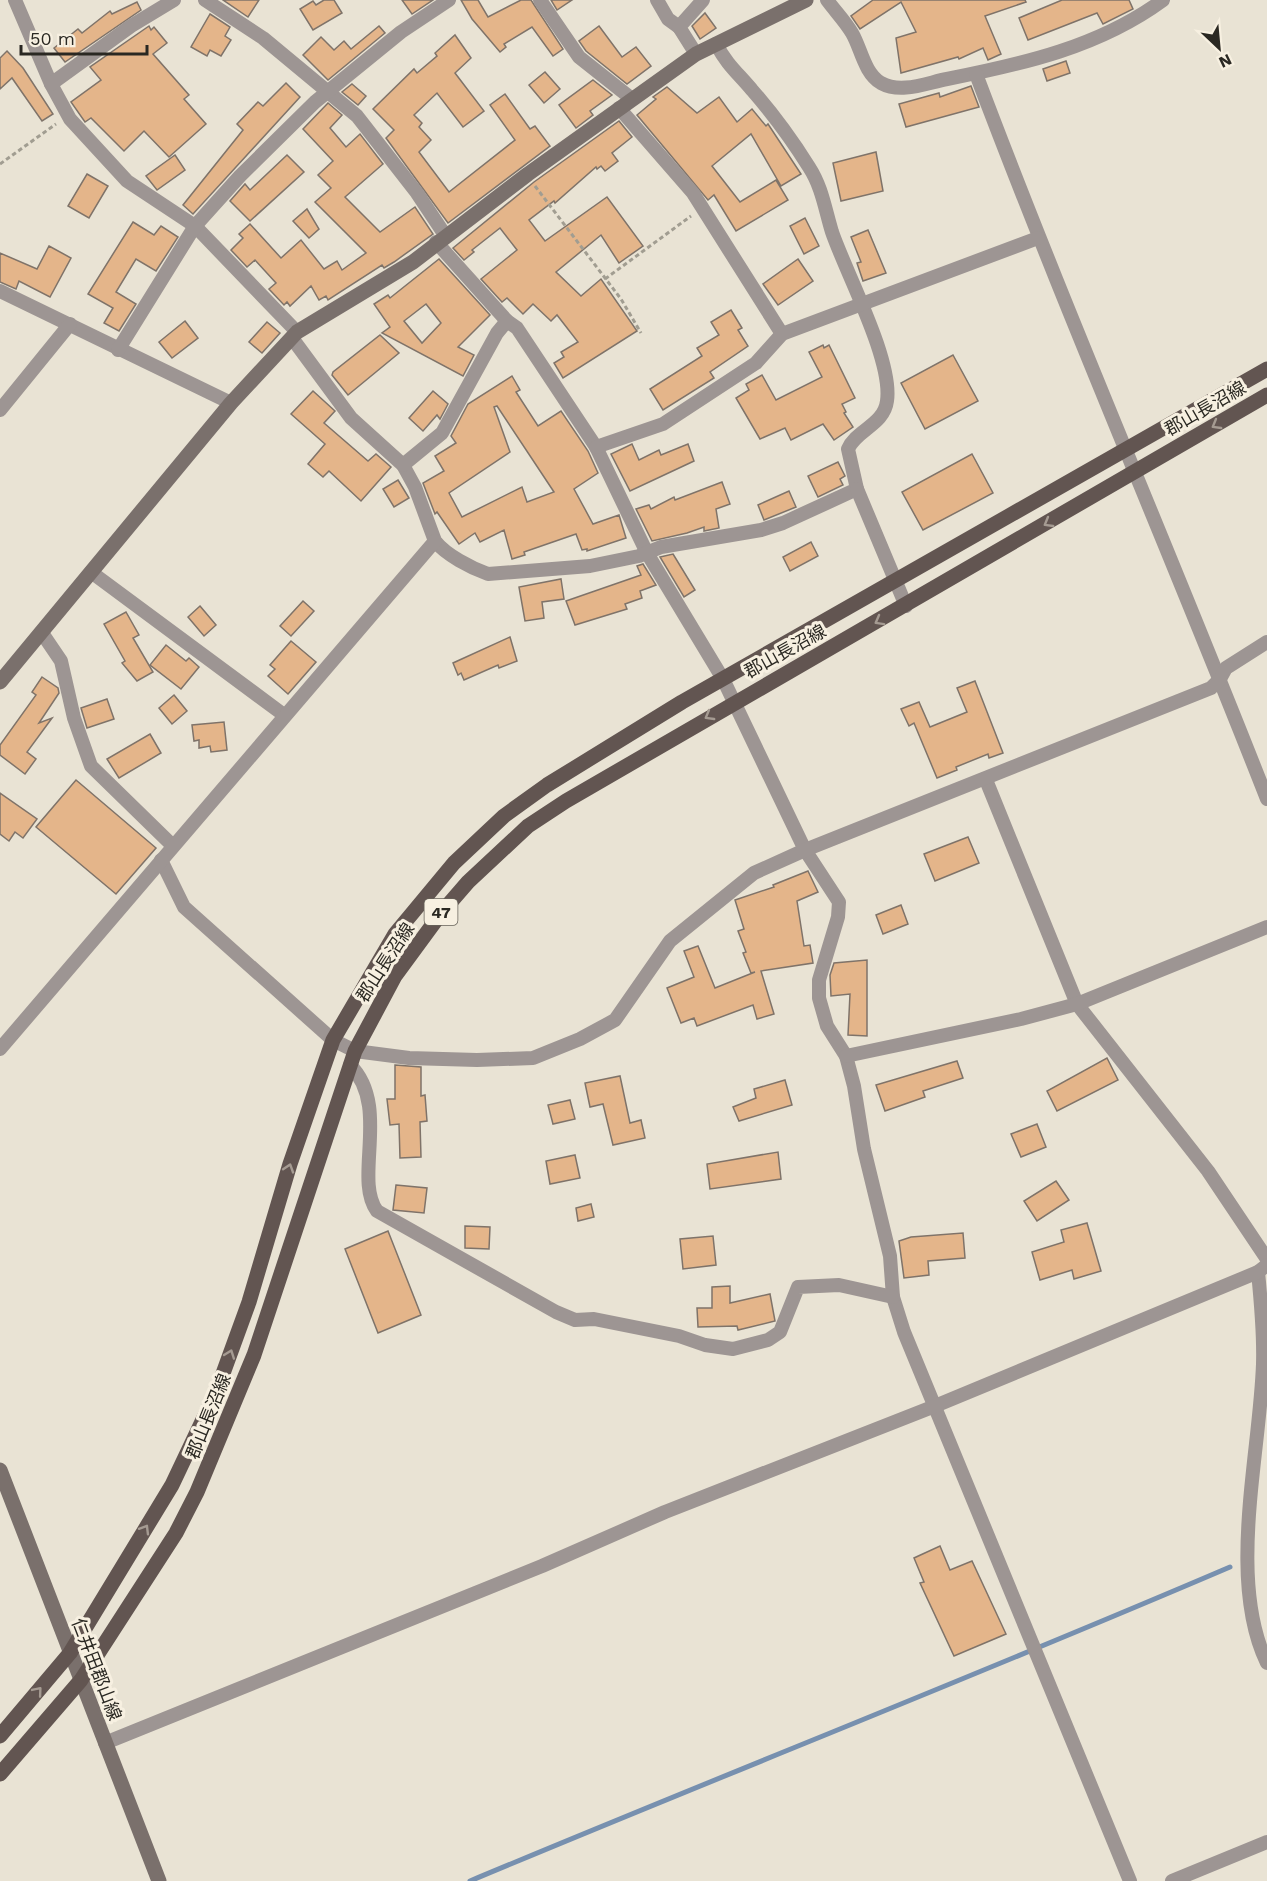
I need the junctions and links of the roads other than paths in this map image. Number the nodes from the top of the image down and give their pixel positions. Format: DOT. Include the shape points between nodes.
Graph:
graph roads {
  1 [pos="15,0"];
  2 [pos="174,0"];
  3 [pos="205,0"];
  4 [pos="448,0"];
  5 [pos="540,0"];
  6 [pos="657,0"];
  7 [pos="703,0"];
  8 [pos="806,0"];
  9 [pos="827,0"];
  10 [pos="1163,0"];
  11 [pos="679,27"];
  12 [pos="716,44"];
  13 [pos="696,54"];
  14 [pos="976,74"];
  15 [pos="51,84"];
  16 [pos="329,94"];
  17 [pos="626,104"];
  18 [pos="195,226"];
  19 [pos="1038,238"];
  20 [pos="440,239"];
  21 [pos="0,291"];
  22 [pos="862,302"];
  23 [pos="507,321"];
  24 [pos="70,324"];
  25 [pos="782,334"];
  26 [pos="295,335"];
  27 [pos="118,350"];
  28 [pos="1267,369"];
  29 [pos="1267,395"];
  30 [pos="231,403"];
  31 [pos="0,410"];
  32 [pos="596,447"];
  33 [pos="1126,450"];
  34 [pos="403,465"];
  35 [pos="1135,471"];
  36 [pos="857,489"];
  37 [pos="435,541"];
  38 [pos="647,553"];
  39 [pos="91,572"];
  40 [pos="897,581"];
  41 [pos="906,606"];
  42 [pos="42,633"];
  43 [pos="1267,642"];
  44 [pos="723,679"];
  45 [pos="1220,680"];
  46 [pos="0,682"];
  47 [pos="734,702"];
  48 [pos="284,715"];
  49 [pos="986,780"];
  50 [pos="1267,799"];
  51 [pos="172,845"];
  52 [pos="805,850"];
  53 [pos="161,860"];
  54 [pos="1267,927"];
  55 [pos="1077,1004"];
  56 [pos="333,1040"];
  57 [pos="0,1049"];
  58 [pos="846,1056"];
  59 [pos="352,1058"];
  60 [pos="1267,1259"];
  61 [pos="1262,1268"];
  62 [pos="893,1297"];
  63 [pos="935,1406"];
  64 [pos="0,1470"];
  65 [pos="70,1653"];
  66 [pos="1267,1664"];
  67 [pos="81,1680"];
  68 [pos="0,1736"];
  69 [pos="105,1743"];
  70 [pos="0,1774"];
  71 [pos="1267,1842"];
  72 [pos="159,1881"];
  73 [pos="1131,1881"];
  74 [pos="1172,1881"];
  1 -- 15 [label="street"];
  2 -- 15 [label="street"];
  3 -- 16 [label="street" via="263,38"];
  4 -- 16 [label="street" via="400,32"];
  5 -- 17 [label="street" via="579,57"];
  6 -- 11 [label="street" via="668,19"];
  7 -- 11 [label="street"];
  8 -- 12 [label="street"];
  9 -- 14 [label="street" via="851,31 868,70 884,85 904,88"];
  10 -- 14 [label="street" via="1075,47"];
  11 -- 13 [label="street"];
  12 -- 13 [label="street"];
  12 -- 22 [label="street" via="728,66 758,97 811,169"];
  13 -- 17 [label="street"];
  14 -- 19 [label="street"];
  15 -- 18 [label="street" via="68,116 128,181"];
  16 -- 18 [label="street" via="290,127"];
  16 -- 20 [label="street" via="372,133"];
  17 -- 20 [label="street"];
  17 -- 25 [label="street" via="703,208"];
  18 -- 26 [label="street"];
  18 -- 27 [label="street"];
  19 -- 22 [label="street"];
  19 -- 33 [label="street"];
  20 -- 23 [label="street"];
  20 -- 26 [label="street" via="413,262"];
  21 -- 24 [label="street"];
  22 -- 25 [label="street"];
  22 -- 36 [label="street" via="885,376 887,401 873,426 848,447"];
  23 -- 32 [label="street" via="523,336"];
  23 -- 34 [label="street" via="442,433"];
  24 -- 27 [label="street"];
  24 -- 31 [label="street"];
  25 -- 32 [label="street" via="756,363 663,424"];
  26 -- 30 [label="street"];
  26 -- 34 [label="street" via="351,418"];
  27 -- 30 [label="street"];
  28 -- 33 [label="main road, 郡山長沼線 / 47"];
  29 -- 35 [label="main road, 郡山長沼線 / 47, one-way"];
  30 -- 39 [label="street"];
  32 -- 38 [label="street"];
  33 -- 35 [label="street"];
  33 -- 40 [label="main road, 郡山長沼線 / 47"];
  34 -- 37 [label="street"];
  35 -- 41 [label="main road, 郡山長沼線 / 47, one-way"];
  35 -- 45 [label="street"];
  36 -- 38 [label="street" via="761,530"];
  36 -- 40 [label="street"];
  37 -- 38 [label="street" via="488,574 574,568"];
  37 -- 48 [label="street"];
  38 -- 44 [label="street"];
  39 -- 42 [label="street"];
  39 -- 48 [label="street"];
  40 -- 41 [label="street"];
  40 -- 44 [label="main road, 郡山長沼線 / 47"];
  41 -- 47 [label="main road, 郡山長沼線 / 47, one-way"];
  42 -- 46 [label="street"];
  42 -- 51 [label="street" via="61,661 74,718 92,766"];
  43 -- 45 [label="street" via="1226,668"];
  44 -- 47 [label="street"];
  44 -- 56 [label="main road, 郡山長沼線 / 47" via="504,816 454,863 394,934"];
  45 -- 49 [label="street" via="1211,688"];
  45 -- 50 [label="street"];
  47 -- 52 [label="street"];
  47 -- 59 [label="main road, 郡山長沼線 / 47, one-way" via="566,801 528,826 494,857 442,912 395,976"];
  48 -- 51 [label="street"];
  49 -- 52 [label="street"];
  49 -- 55 [label="street"];
  51 -- 53 [label="street"];
  52 -- 58 [label="street" via="839,902 819,980 819,998 827,1026"];
  52 -- 59 [label="street" via="754,873 670,941 615,1020 580,1039 533,1058"];
  53 -- 56 [label="street" via="184,907"];
  53 -- 57 [label="street"];
  54 -- 55 [label="street"];
  55 -- 58 [label="street"];
  55 -- 60 [label="street" via="1203,1165"];
  56 -- 59 [label="street"];
  65 -- 56 [label="main road, 郡山長沼線 / 47, one-way" via="172,1485 217,1390"];
  58 -- 62 [label="street" via="890,1256"];
  59 -- 62 [label="street" via="362,1079 370,1118 370,1185 376,1209 413,1234 475,1264 556,1312 575,1320 594,1319 733,1349 768,1340 780,1332 798,1287 839,1285"];
  59 -- 67 [label="main road, 郡山長沼線 / 47" via="254,1355 214,1455 176,1533"];
  61 -- 63 [label="street"];
  61 -- 66 [label="street" via="1263,1363 1247,1549 1251,1606 1259,1647"];
  62 -- 63 [label="street" via="903,1332"];
  63 -- 69 [label="street" via="665,1512 542,1566"];
  63 -- 73 [label="street"];
  64 -- 65 [label="street, 仁井田郡山線"];
  65 -- 67 [label="street, 仁井田郡山線"];
  68 -- 65 [label="main road, 郡山長沼線 / 47, one-way"];
  67 -- 69 [label="street, 仁井田郡山線"];
  67 -- 70 [label="main road, 郡山長沼線 / 47"];
  69 -- 72 [label="street, 仁井田郡山線"];
  71 -- 74 [label="street"];
}
